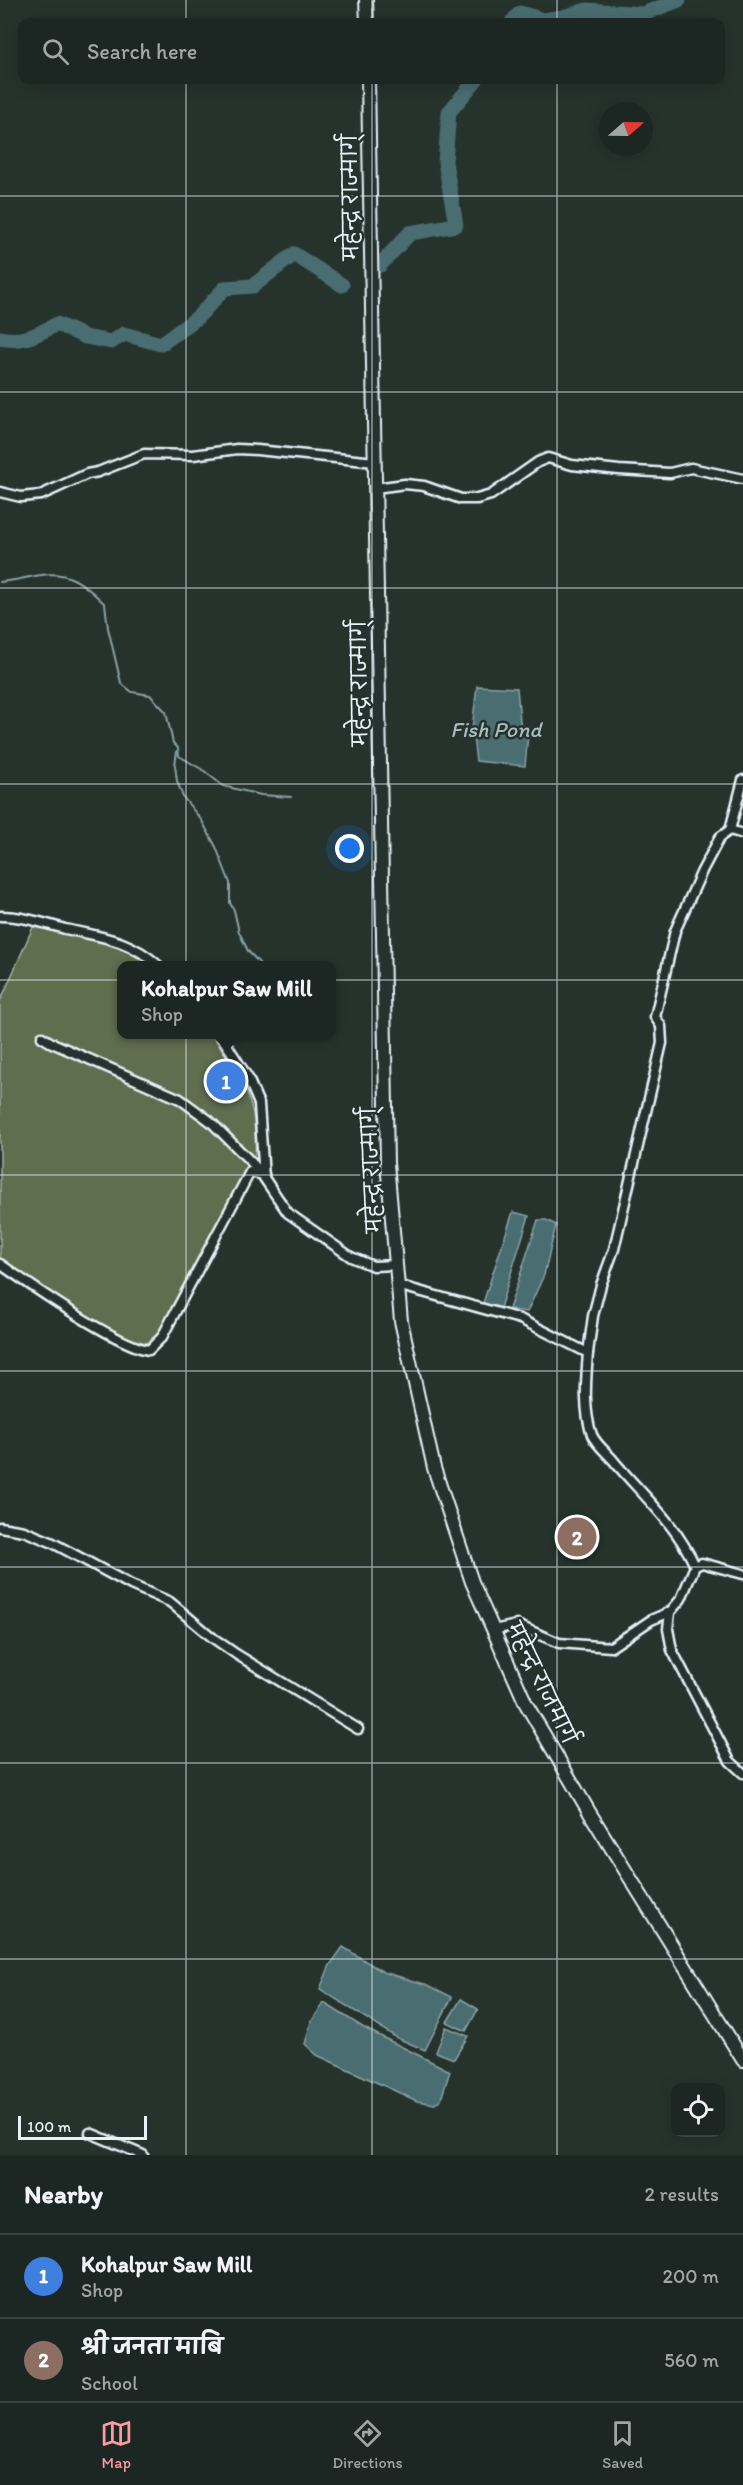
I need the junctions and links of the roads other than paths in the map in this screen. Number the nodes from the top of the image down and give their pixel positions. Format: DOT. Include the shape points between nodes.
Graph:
graph roads {
  1 [pos="366,0"];
  2 [pos="367,18"];
  3 [pos="368,84"];
  4 [pos="375,462"];
  5 [pos="743,478"];
  6 [pos="375,488"];
  7 [pos="0,492"];
  8 [pos="743,780"];
  9 [pos="730,830"];
  10 [pos="743,834"];
  11 [pos="0,916"];
  12 [pos="154,961"];
  13 [pos="42,1036"];
  14 [pos="223,1039"];
  15 [pos="264,1175"];
  16 [pos="0,1264"];
  17 [pos="396,1265"];
  18 [pos="397,1286"];
  19 [pos="588,1353"];
  20 [pos="0,1527"];
  21 [pos="695,1566"];
  22 [pos="743,1574"];
  23 [pos="670,1612"];
  24 [pos="493,1630"];
  25 [pos="358,1729"];
  26 [pos="743,1773"];
  27 [pos="743,2060"];
  28 [pos="90,2133"];
  29 [pos="143,2155"];
  1 -- 2 [label="highway"];
  3 -- 4 [label="highway, महेन्द्र राज्मार्ग्"];
  4 -- 6 [label="highway, महेन्द्र राज्मार्ग्"];
  4 -- 7 [label="street" via="237,449 193,455 144,454 41,495 21,497"];
  5 -- 6 [label="street" via="691,468 670,473 619,470 548,458 491,495 477,499 461,499 424,486"];
  6 -- 17 [label="highway, महेन्द्र राज्मार्ग्" via="387,1163"];
  8 -- 9 [label="street"];
  9 -- 10 [label="street"];
  9 -- 19 [label="street" via="720,837 675,931 655,1017 661,1026 662,1043 614,1249 593,1316"];
  11 -- 12 [label="street" via="125,943"];
  13 -- 15 [label="street" via="180,1099 210,1121"];
  14 -- 15 [label="street" via="236,1056 259,1104"];
  15 -- 16 [label="street" via="250,1172 162,1337 149,1350 108,1333"];
  15 -- 17 [label="street" via="288,1213 351,1257 373,1266"];
  17 -- 18 [label="highway, महेन्द्र राज्मार्ग्"];
  18 -- 19 [label="street" via="520,1319"];
  18 -- 24 [label="highway, महेन्द्र राजमार्ग" via="401,1321 434,1467 472,1582"];
  19 -- 21 [label="street" via="586,1412 593,1438 663,1514"];
  20 -- 25 [label="street" via="51,1542 170,1602 229,1649"];
  21 -- 22 [label="street" via="702,1563"];
  21 -- 23 [label="street" via="681,1599"];
  23 -- 24 [label="street" via="611,1647 559,1643 517,1625"];
  23 -- 26 [label="street" via="672,1650 730,1761"];
  24 -- 27 [label="highway, महेन्द्र राजमार्ग" via="526,1704"];
  28 -- 29 [label="street"];
}
